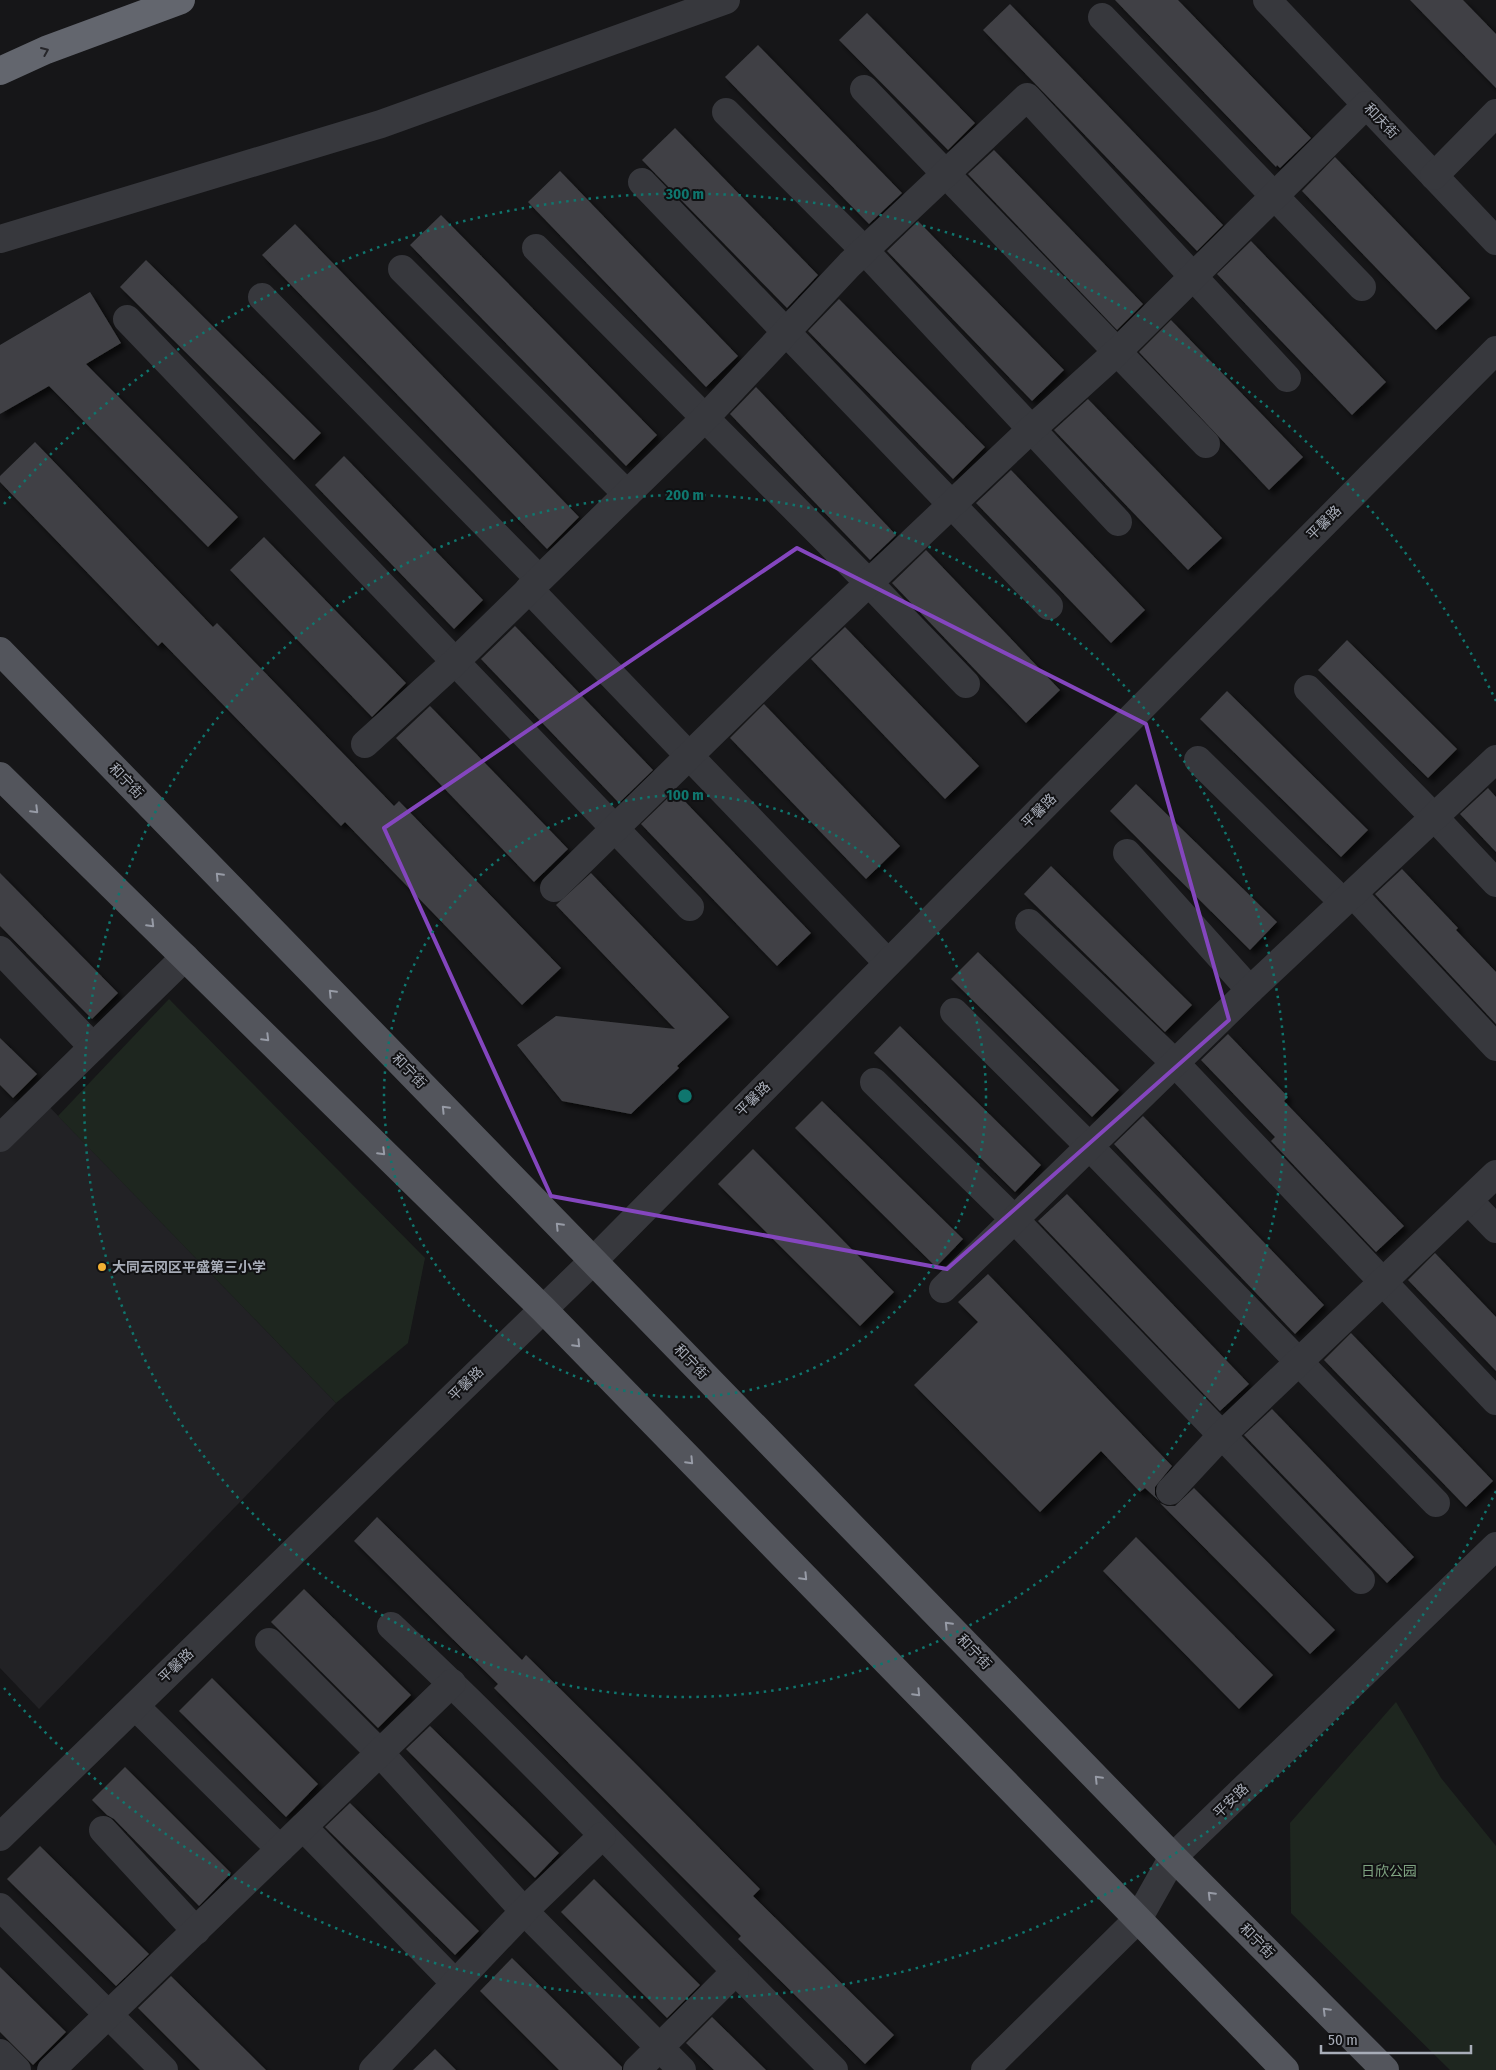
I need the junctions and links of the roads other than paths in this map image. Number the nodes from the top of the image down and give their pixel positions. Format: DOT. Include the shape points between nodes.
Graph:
graph roads {
  1 [pos="181,0"];
  2 [pos="726,0"];
  3 [pos="1266,0"];
  4 [pos="1102,17"];
  5 [pos="0,71"];
  6 [pos="864,89"];
  7 [pos="1366,105"];
  8 [pos="726,112"];
  9 [pos="1496,113"];
  10 [pos="945,174"];
  11 [pos="1434,176"];
  12 [pos="642,182"];
  13 [pos="1274,195"];
  14 [pos="0,239"];
  15 [pos="1496,241"];
  16 [pos="536,248"];
  17 [pos="864,250"];
  18 [pos="402,269"];
  19 [pos="1193,276"];
  20 [pos="1362,287"];
  21 [pos="262,297"];
  22 [pos="127,318"];
  23 [pos="786,332"];
  24 [pos="1496,350"];
  25 [pos="1118,351"];
  26 [pos="1287,378"];
  27 [pos="705,418"];
  28 [pos="1032,430"];
  29 [pos="1206,444"];
  30 [pos="627,494"];
  31 [pos="952,504"];
  32 [pos="1118,522"];
  33 [pos="869,583"];
  34 [pos="534,584"];
  35 [pos="1049,606"];
  36 [pos="0,651"];
  37 [pos="456,661"];
  38 [pos="966,684"];
  39 [pos="1308,689"];
  40 [pos="365,744"];
  41 [pos="689,756"];
  42 [pos="1496,759"];
  43 [pos="1198,760"];
  44 [pos="0,776"];
  45 [pos="1434,817"];
  46 [pos="615,828"];
  47 [pos="1127,853"];
  48 [pos="1496,883"];
  49 [pos="554,888"];
  50 [pos="1348,898"];
  51 [pos="690,907"];
  52 [pos="1029,923"];
  53 [pos="0,950"];
  54 [pos="185,957"];
  55 [pos="888,963"];
  56 [pos="1250,990"];
  57 [pos="954,1012"];
  58 [pos="93,1047"];
  59 [pos="1496,1047"];
  60 [pos="1175,1063"];
  61 [pos="874,1082"];
  62 [pos="3,1130"];
  63 [pos="1089,1146"];
  64 [pos="1496,1174"];
  65 [pos="1468,1201"];
  66 [pos="1014,1219"];
  67 [pos="1496,1229"];
  68 [pos="593,1261"];
  69 [pos="1384,1283"];
  70 [pos="943,1289"];
  71 [pos="543,1310"];
  72 [pos="1300,1362"];
  73 [pos="1496,1401"];
  74 [pos="1222,1435"];
  75 [pos="1170,1491"];
  76 [pos="1436,1503"];
  77 [pos="1496,1546"];
  78 [pos="1361,1580"];
  79 [pos="391,1626"];
  80 [pos="269,1642"];
  81 [pos="452,1683"];
  82 [pos="135,1706"];
  83 [pos="380,1753"];
  84 [pos="303,1827"];
  85 [pos="103,1830"];
  86 [pos="602,1836"];
  87 [pos="0,1837"];
  88 [pos="280,1849"];
  89 [pos="1173,1857"];
  90 [pos="0,1907"];
  91 [pos="524,1911"];
  92 [pos="1138,1919"];
  93 [pos="196,1931"];
  94 [pos="735,1972"];
  95 [pos="455,1983"];
  96 [pos="109,2015"];
  97 [pos="659,2048"];
  98 [pos="0,2053"];
  99 [pos="17,2070"];
  100 [pos="52,2070"];
  101 [pos="164,2070"];
  102 [pos="373,2070"];
  103 [pos="637,2070"];
  104 [pos="682,2070"];
  105 [pos="834,2070"];
  106 [pos="985,2070"];
  107 [pos="1285,2070"];
  108 [pos="1385,2070"];
  5 -- 1 [label="highway, one-way" via="46,50"];
  2 -- 14 [label="street" via="381,124"];
  3 -- 7 [label="street, 和庆街"];
  4 -- 13 [label="street"];
  6 -- 10 [label="street"];
  7 -- 11 [label="street, 和庆街"];
  7 -- 13 [label="street"];
  8 -- 17 [label="street"];
  9 -- 11 [label="street"];
  10 -- 17 [label="street"];
  10 -- 19 [label="street" via="1027,97"];
  10 -- 25 [label="street"];
  11 -- 15 [label="street, 和庆街"];
  12 -- 23 [label="street"];
  13 -- 19 [label="street"];
  13 -- 20 [label="street"];
  16 -- 27 [label="street"];
  17 -- 23 [label="street"];
  17 -- 28 [label="street"];
  18 -- 30 [label="street"];
  19 -- 25 [label="street"];
  19 -- 26 [label="street"];
  21 -- 34 [label="street"];
  22 -- 37 [label="street"];
  23 -- 27 [label="street"];
  23 -- 31 [label="street"];
  24 -- 55 [label="street, 平馨路"];
  25 -- 28 [label="street"];
  25 -- 29 [label="street"];
  27 -- 30 [label="street"];
  27 -- 33 [label="street"];
  28 -- 31 [label="street"];
  28 -- 32 [label="street"];
  30 -- 34 [label="street"];
  31 -- 33 [label="street"];
  31 -- 35 [label="street"];
  33 -- 38 [label="street"];
  33 -- 41 [label="street"];
  34 -- 37 [label="street"];
  34 -- 41 [label="street"];
  68 -- 36 [label="main road, 和宁街, one-way"];
  37 -- 40 [label="street"];
  37 -- 46 [label="street"];
  39 -- 45 [label="street"];
  41 -- 46 [label="street"];
  41 -- 55 [label="street"];
  42 -- 45 [label="street"];
  43 -- 50 [label="street"];
  44 -- 54 [label="main road, one-way"];
  45 -- 48 [label="street"];
  45 -- 50 [label="street"];
  46 -- 49 [label="street"];
  46 -- 51 [label="street"];
  47 -- 56 [label="street"];
  50 -- 56 [label="street"];
  50 -- 59 [label="street"];
  52 -- 60 [label="street"];
  53 -- 58 [label="street"];
  54 -- 58 [label="street"];
  54 -- 71 [label="main road, one-way"];
  55 -- 68 [label="street, 平馨路"];
  56 -- 60 [label="street"];
  57 -- 63 [label="street"];
  58 -- 62 [label="street"];
  60 -- 63 [label="street"];
  60 -- 69 [label="street"];
  61 -- 66 [label="street"];
  63 -- 66 [label="street"];
  63 -- 72 [label="street"];
  64 -- 65 [label="street"];
  65 -- 67 [label="street"];
  65 -- 69 [label="street"];
  66 -- 70 [label="street"];
  66 -- 74 [label="street"];
  68 -- 71 [label="street, 平馨路"];
  89 -- 68 [label="main road, 和宁街, one-way"];
  69 -- 72 [label="street"];
  69 -- 73 [label="street"];
  71 -- 82 [label="street, 平馨路"];
  71 -- 92 [label="main road, one-way"];
  72 -- 74 [label="street"];
  72 -- 76 [label="street"];
  74 -- 75 [label="street"];
  74 -- 78 [label="street"];
  77 -- 89 [label="street, 平安路"];
  79 -- 81 [label="street"];
  80 -- 83 [label="street"];
  81 -- 83 [label="street"];
  81 -- 86 [label="street"];
  82 -- 87 [label="street, 平馨路"];
  82 -- 88 [label="street"];
  83 -- 84 [label="street"];
  83 -- 91 [label="street"];
  84 -- 88 [label="street"];
  84 -- 95 [label="street"];
  85 -- 93 [label="street"];
  86 -- 91 [label="street"];
  86 -- 94 [label="street"];
  88 -- 93 [label="street"];
  89 -- 92 [label="street, 平安路"];
  108 -- 89 [label="main road, 和宁街, one-way"];
  90 -- 96 [label="street"];
  91 -- 95 [label="street"];
  91 -- 97 [label="street"];
  92 -- 106 [label="street, 平安路"];
  92 -- 107 [label="main road"];
  93 -- 96 [label="street"];
  94 -- 97 [label="street"];
  94 -- 105 [label="street"];
  95 -- 102 [label="street"];
  96 -- 100 [label="street"];
  96 -- 101 [label="street"];
  97 -- 103 [label="street"];
  97 -- 104 [label="street"];
  98 -- 99 [label="street"];
}
